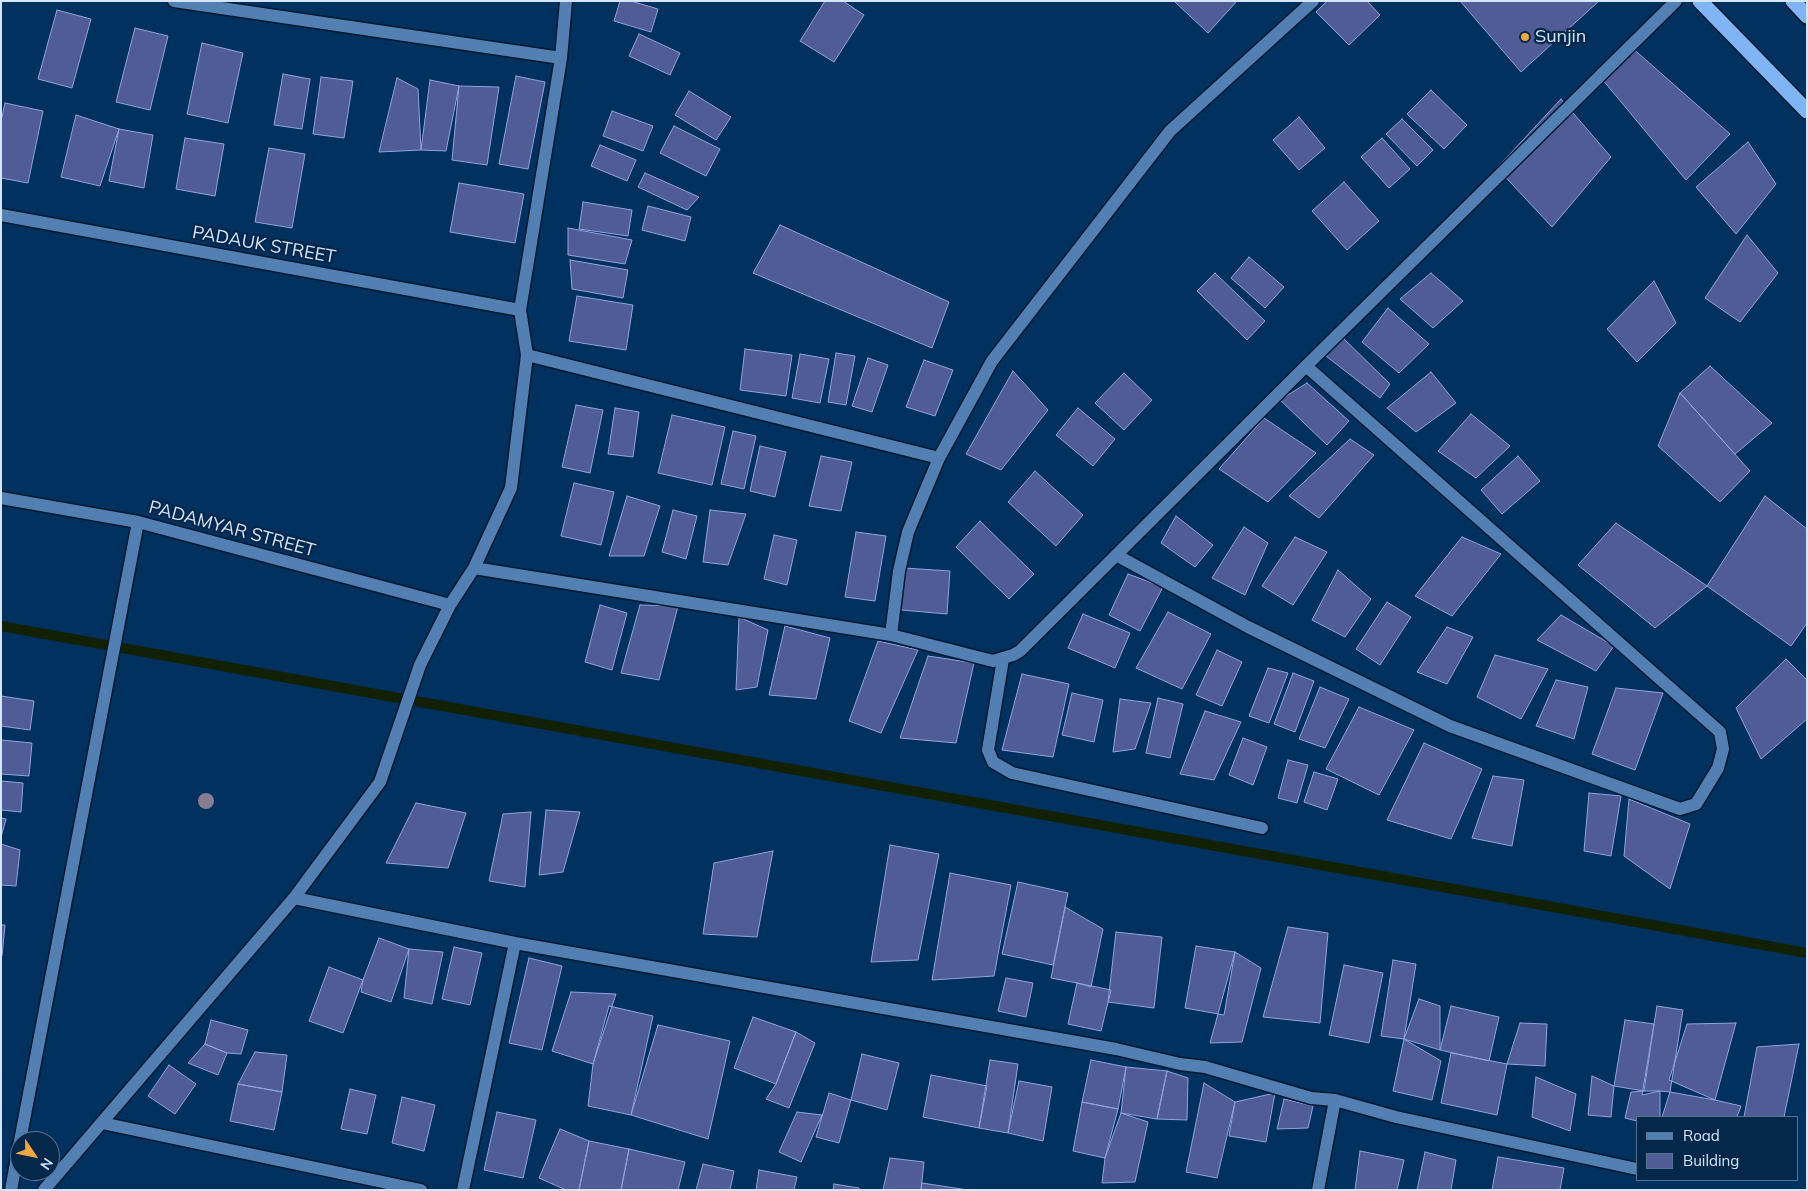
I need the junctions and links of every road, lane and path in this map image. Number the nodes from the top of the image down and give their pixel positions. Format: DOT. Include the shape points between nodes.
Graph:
graph roads {
  1 [pos="174,1"];
  2 [pos="566,1"];
  3 [pos="1313,1"];
  4 [pos="1676,1"];
  5 [pos="1700,1"];
  6 [pos="1793,1"];
  7 [pos="1807,16"];
  8 [pos="560,58"];
  9 [pos="1807,110"];
  10 [pos="1,215"];
  11 [pos="520,310"];
  12 [pos="527,355"];
  13 [pos="1306,366"];
  14 [pos="939,458"];
  15 [pos="1,498"];
  16 [pos="138,522"];
  17 [pos="1116,555"];
  18 [pos="474,568"];
  19 [pos="450,605"];
  20 [pos="891,635"];
  21 [pos="1003,659"];
  22 [pos="1262,828"];
  23 [pos="294,898"];
  24 [pos="515,943"];
  25 [pos="1335,1100"];
  26 [pos="102,1123"];
  27 [pos="22,1131"];
  28 [pos="1636,1169"];
  29 [pos="44,1190"];
  30 [pos="421,1190"];
  31 [pos="463,1190"];
  32 [pos="1318,1190"];
  1 -- 8 [label="street"];
  2 -- 8 [label="street"];
  3 -- 14 [label="street" via="1170,131 992,361"];
  4 -- 13 [label="street"];
  5 -- 9 [label="highway"];
  6 -- 7 [label="highway"];
  8 -- 11 [label="street"];
  10 -- 11 [label="street, PADAUK STREET"];
  11 -- 12 [label="street"];
  12 -- 14 [label="street"];
  12 -- 18 [label="street" via="510,488"];
  13 -- 17 [label="street"];
  13 -- 17 [label="street" via="1720,732 1723,750 1718,768 1696,804 1680,809 1450,726 1248,627"];
  14 -- 20 [label="street" via="908,532 899,570"];
  15 -- 16 [label="street, PADAMYAR STREET"];
  16 -- 19 [label="street, PADAMYAR STREET"];
  16 -- 27 [label="street"];
  17 -- 21 [label="street" via="1020,651"];
  18 -- 19 [label="street"];
  18 -- 20 [label="street"];
  19 -- 23 [label="street" via="420,665 380,782"];
  20 -- 21 [label="street" via="993,661"];
  21 -- 22 [label="street" via="988,750 993,762 1012,773"];
  23 -- 24 [label="street"];
  23 -- 26 [label="street"];
  24 -- 25 [label="street" via="1116,1049 1205,1067 1311,1098"];
  24 -- 31 [label="street"];
  25 -- 28 [label="street" via="1396,1117"];
  25 -- 32 [label="street"];
  26 -- 29 [label="street"];
  26 -- 30 [label="street"];
}
